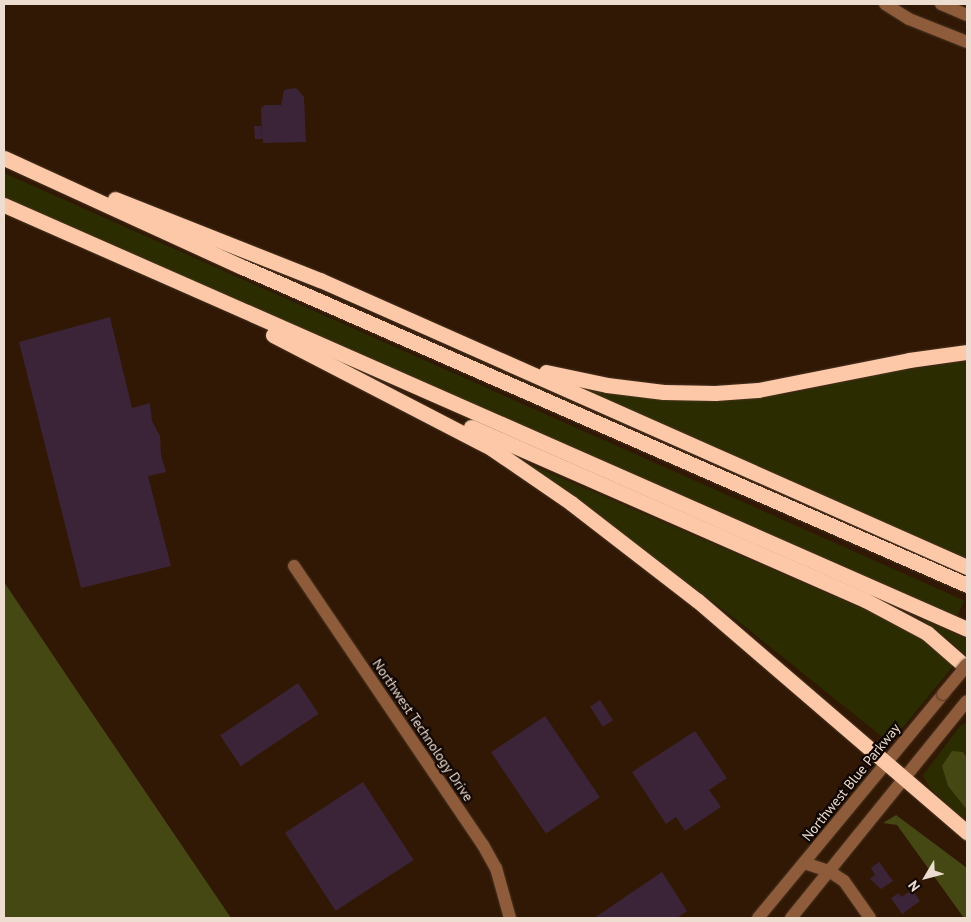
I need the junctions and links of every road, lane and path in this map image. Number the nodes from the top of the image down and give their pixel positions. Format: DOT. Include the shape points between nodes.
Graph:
graph roads {
  1 [pos="885,4"];
  2 [pos="942,4"];
  3 [pos="967,15"];
  4 [pos="967,42"];
  5 [pos="4,157"];
  6 [pos="4,205"];
  7 [pos="116,255"];
  8 [pos="967,352"];
  9 [pos="497,357"];
  10 [pos="374,384"];
  11 [pos="294,566"];
  12 [pos="967,566"];
  13 [pos="967,585"];
  14 [pos="967,629"];
  15 [pos="967,666"];
  16 [pos="967,701"];
  17 [pos="886,763"];
  18 [pos="905,779"];
  19 [pos="967,832"];
  20 [pos="804,863"];
  21 [pos="829,871"];
  22 [pos="510,918"];
  23 [pos="758,918"];
  24 [pos="790,918"];
  25 [pos="870,918"];
  1 -- 4 [label="street" via="909,19"];
  2 -- 3 [label="street"];
  5 -- 9 [label="highway" via="311,276"];
  5 -- 13 [label="highway" via="240,266"];
  6 -- 7 [label="highway"];
  7 -- 10 [label="highway"];
  7 -- 14 [label="highway"];
  8 -- 9 [label="highway" via="909,360 758,390 715,393 664,392 607,385"];
  9 -- 12 [label="highway"];
  10 -- 15 [label="highway" via="866,600 927,633"];
  10 -- 17 [label="highway" via="491,448 571,502 698,600"];
  11 -- 22 [label="street, Northwest Technology Drive" via="483,845 496,868"];
  15 -- 17 [label="street, Northwest Blue Parkway, bridge"];
  16 -- 18 [label="street"];
  17 -- 18 [label="highway"];
  17 -- 20 [label="street, Northwest Blue Parkway"];
  18 -- 19 [label="highway"];
  18 -- 21 [label="street"];
  20 -- 21 [label="street"];
  20 -- 23 [label="street, Northwest Blue Parkway"];
  21 -- 24 [label="street"];
  21 -- 25 [label="street" via="844,881"];
}
